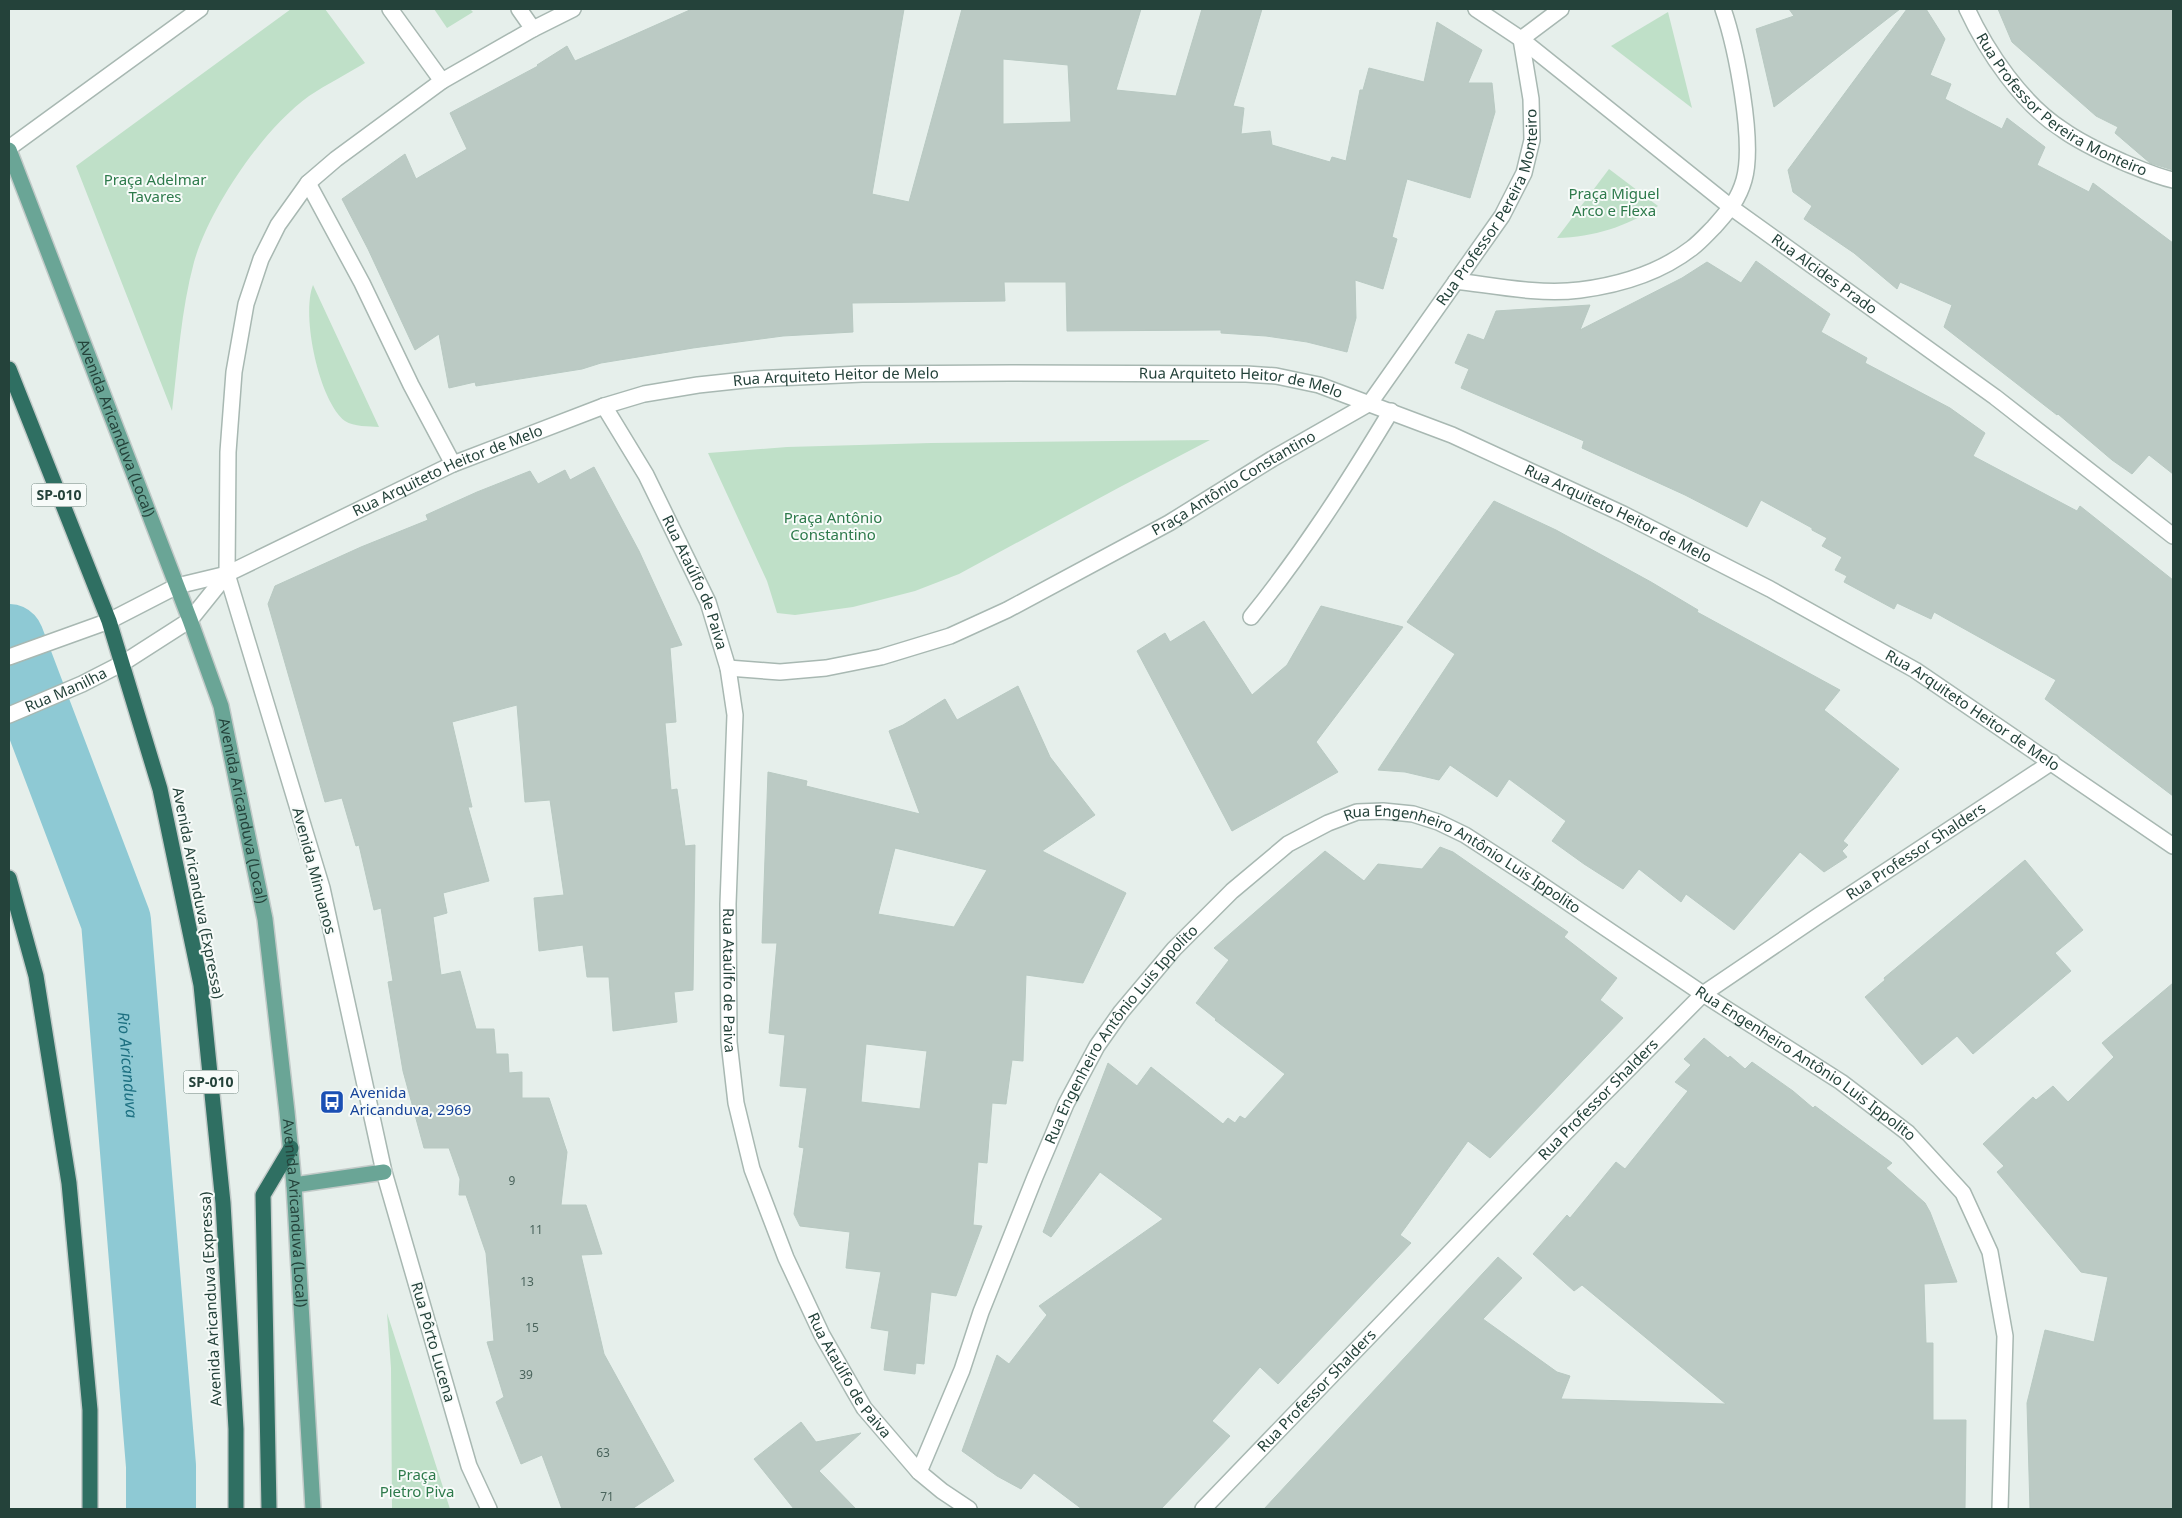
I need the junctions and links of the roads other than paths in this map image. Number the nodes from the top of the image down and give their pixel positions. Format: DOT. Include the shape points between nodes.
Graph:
graph roads {
  1 [pos="200,9"];
  2 [pos="390,9"];
  3 [pos="519,9"];
  4 [pos="573,9"];
  5 [pos="1476,9"];
  6 [pos="1561,9"];
  7 [pos="1723,9"];
  8 [pos="1967,9"];
  9 [pos="533,29"];
  10 [pos="1521,39"];
  11 [pos="442,81"];
  12 [pos="9,149"];
  13 [pos="2173,180"];
  14 [pos="308,183"];
  15 [pos="1732,208"];
  16 [pos="1456,281"];
  17 [pos="9,369"];
  18 [pos="1370,403"];
  19 [pos="604,406"];
  20 [pos="1392,411"];
  21 [pos="453,464"];
  22 [pos="2173,536"];
  23 [pos="227,574"];
  24 [pos="177,586"];
  25 [pos="1251,617"];
  26 [pos="190,620"];
  27 [pos="109,621"];
  28 [pos="9,657"];
  29 [pos="123,663"];
  30 [pos="728,668"];
  31 [pos="10,715"];
  32 [pos="2052,762"];
  33 [pos="2173,846"];
  34 [pos="9,878"];
  35 [pos="1703,994"];
  36 [pos="291,1148"];
  37 [pos="384,1172"];
  38 [pos="294,1185"];
  39 [pos="919,1472"];
  40 [pos="90,1509"];
  41 [pos="236,1509"];
  42 [pos="269,1509"];
  43 [pos="313,1509"];
  44 [pos="489,1509"];
  45 [pos="969,1509"];
  46 [pos="1203,1509"];
  47 [pos="2000,1509"];
  1 -- 12 [label="street"];
  2 -- 11 [label="street"];
  3 -- 9 [label="street"];
  4 -- 9 [label="street"];
  5 -- 10 [label="street, Rua Alcides Prado"];
  6 -- 10 [label="street"];
  7 -- 15 [label="street" via="1737,66 1746,126 1746,168"];
  8 -- 13 [label="street, Rua Professor Pereira Monteiro" via="2004,71 2029,101 2062,130 2104,153"];
  9 -- 11 [label="street"];
  10 -- 15 [label="street, Rua Alcides Prado"];
  10 -- 16 [label="street, Rua Professor Pereira Monteiro" via="1531,98 1532,140 1524,173 1502,216"];
  11 -- 14 [label="street"];
  12 -- 24 [label="main road, Avenida Aricanduva (Local)"];
  14 -- 21 [label="street"];
  14 -- 23 [label="street" via="274,233 261,259 246,304 234,372 228,452"];
  15 -- 16 [label="street" via="1693,248 1659,268 1626,281 1579,290 1524,290"];
  15 -- 22 [label="street, Rua Alcides Prado" via="1996,397"];
  16 -- 18 [label="street, Rua Professor Pereira Monteiro"];
  17 -- 27 [label="highway, Avenida Aricanduva (Expressa) / SP-010"];
  18 -- 19 [label="street, Rua Arquiteto Heitor de Melo" via="1319,385 1266,375 1010,372 754,379 644,394"];
  18 -- 20 [label="street, Rua Arquiteto Heitor de Melo"];
  18 -- 30 [label="street, Praça Antônio Constantino" via="1272,459 1169,524 1007,610 950,636 881,657 826,668 780,672"];
  19 -- 21 [label="street, Rua Arquiteto Heitor de Melo"];
  19 -- 30 [label="street, Rua Ataúlfo de Paiva" via="646,476 708,602"];
  20 -- 25 [label="street" via="1334,505"];
  20 -- 32 [label="street, Rua Arquiteto Heitor de Melo" via="1452,435 1614,510 1770,589 1915,670"];
  21 -- 23 [label="street, Rua Arquiteto Heitor de Melo"];
  23 -- 24 [label="street, Rua Arquiteto Heitor de Melo"];
  23 -- 26 [label="street, Rua Arquiteto Heitor de Melo"];
  23 -- 37 [label="street, Avenida Minuanos" via="322,888"];
  24 -- 26 [label="main road, Avenida Aricanduva (Local)"];
  24 -- 27 [label="street, Rua Arquiteto Heitor de Melo"];
  26 -- 29 [label="street, Rua Arquiteto Heitor de Melo"];
  26 -- 36 [label="main road, Avenida Aricanduva (Local)" via="221,706 265,919"];
  27 -- 28 [label="street, Rua Arquiteto Heitor de Melo"];
  27 -- 29 [label="highway, Avenida Aricanduva (Expressa) / SP-010"];
  29 -- 31 [label="street, Rua Manilha"];
  29 -- 41 [label="highway, Avenida Aricanduva (Expressa) / SP-010" via="160,789 201,985 223,1204 236,1429"];
  30 -- 39 [label="street, Rua Ataúlfo de Paiva" via="735,714 728,904 729,1042 736,1103 752,1170 786,1258 822,1335 864,1408"];
  32 -- 33 [label="street, Rua Arquiteto Heitor de Melo"];
  32 -- 35 [label="street, Rua Professor Shalders"];
  34 -- 40 [label="highway" via="36,976 69,1183 90,1410"];
  35 -- 39 [label="street, Rua Engenheiro Antônio Luis Ippolito" via="1536,881 1465,835 1438,822 1413,814 1357,812 1288,844 1232,891 1174,949 1097,1046 1066,1104 1035,1177 981,1312 962,1370"];
  35 -- 46 [label="street, Rua Professor Shalders" via="1563,1134"];
  35 -- 47 [label="street, Rua Engenheiro Antônio Luis Ippolito" via="1841,1082 1908,1133 1963,1193 1990,1252 2005,1336"];
  36 -- 38 [label="main road, Avenida Aricanduva (Local)"];
  36 -- 42 [label="highway" via="263,1195"];
  37 -- 38 [label="main road"];
  37 -- 44 [label="street, Rua Pôrto Lucena" via="469,1466"];
  38 -- 43 [label="main road, Avenida Aricanduva (Local)"];
  39 -- 45 [label="street, Rua Ataúlfo de Paiva"];
}
